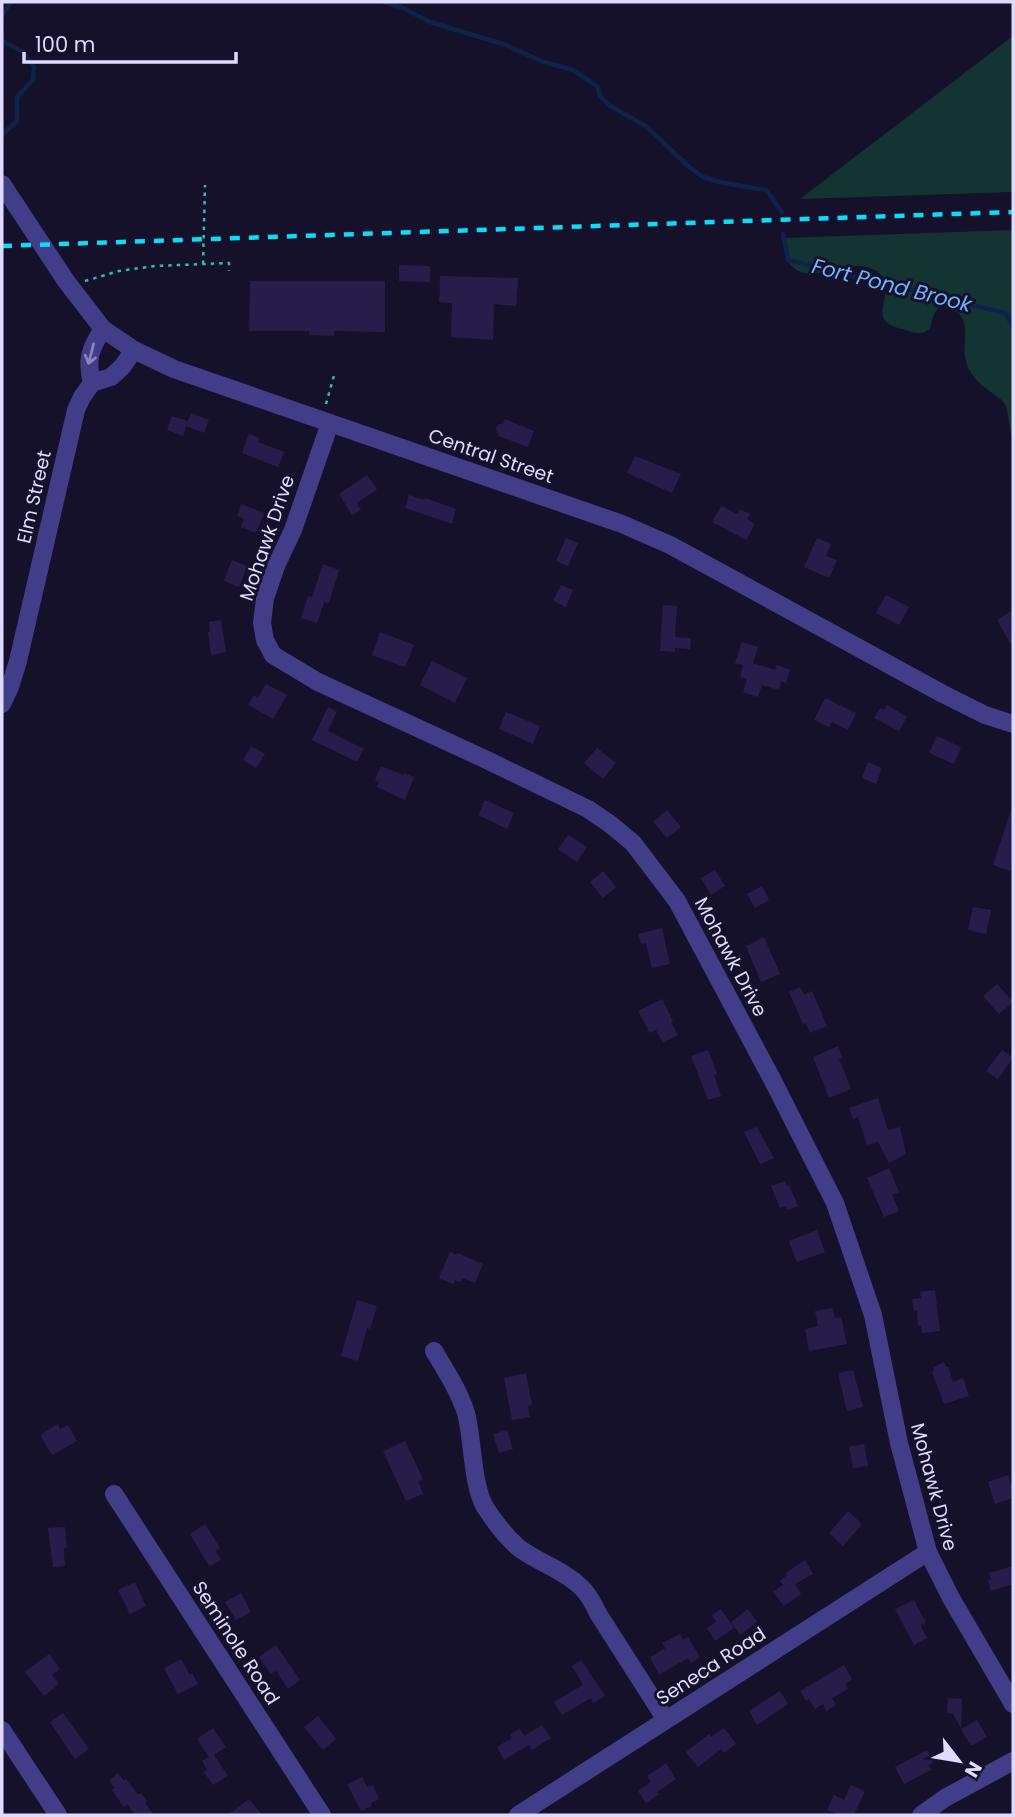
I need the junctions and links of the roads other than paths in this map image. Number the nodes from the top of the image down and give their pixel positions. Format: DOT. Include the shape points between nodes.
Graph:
graph roads {
  1 [pos="2,184"];
  2 [pos="103,329"];
  3 [pos="134,350"];
  4 [pos="92,383"];
  5 [pos="328,417"];
  6 [pos="2,704"];
  7 [pos="1013,724"];
  8 [pos="434,1352"];
  9 [pos="114,1494"];
  10 [pos="928,1552"];
  11 [pos="1013,1704"];
  12 [pos="666,1720"];
  13 [pos="2,1730"];
  14 [pos="1013,1760"];
  15 [pos="58,1815"];
  16 [pos="322,1815"];
  17 [pos="517,1815"];
  18 [pos="921,1815"];
  1 -- 2 [label="street, Central Street"];
  2 -- 3 [label="street, Central Street"];
  2 -- 4 [label="street, Elm Street, one-way" via="93,344 88,366"];
  3 -- 4 [label="street" via="110,377"];
  3 -- 5 [label="street, Central Street" via="174,369"];
  4 -- 6 [label="street, Elm Street" via="76,410 18,661"];
  5 -- 7 [label="street, Central Street" via="646,534 943,694"];
  5 -- 10 [label="street, Mohawk Drive" via="293,530 265,598 265,640 273,655 318,682 588,809 633,843 677,901 835,1203 873,1315 899,1443"];
  8 -- 12 [label="street" via="461,1398 483,1504 516,1546 571,1579 590,1598"];
  9 -- 16 [label="street, Seminole Road"];
  10 -- 11 [label="street, Mohawk Drive"];
  10 -- 12 [label="street, Seneca Road"];
  12 -- 17 [label="street, Seneca Road"];
  13 -- 15 [label="street"];
  14 -- 18 [label="street"];
}
